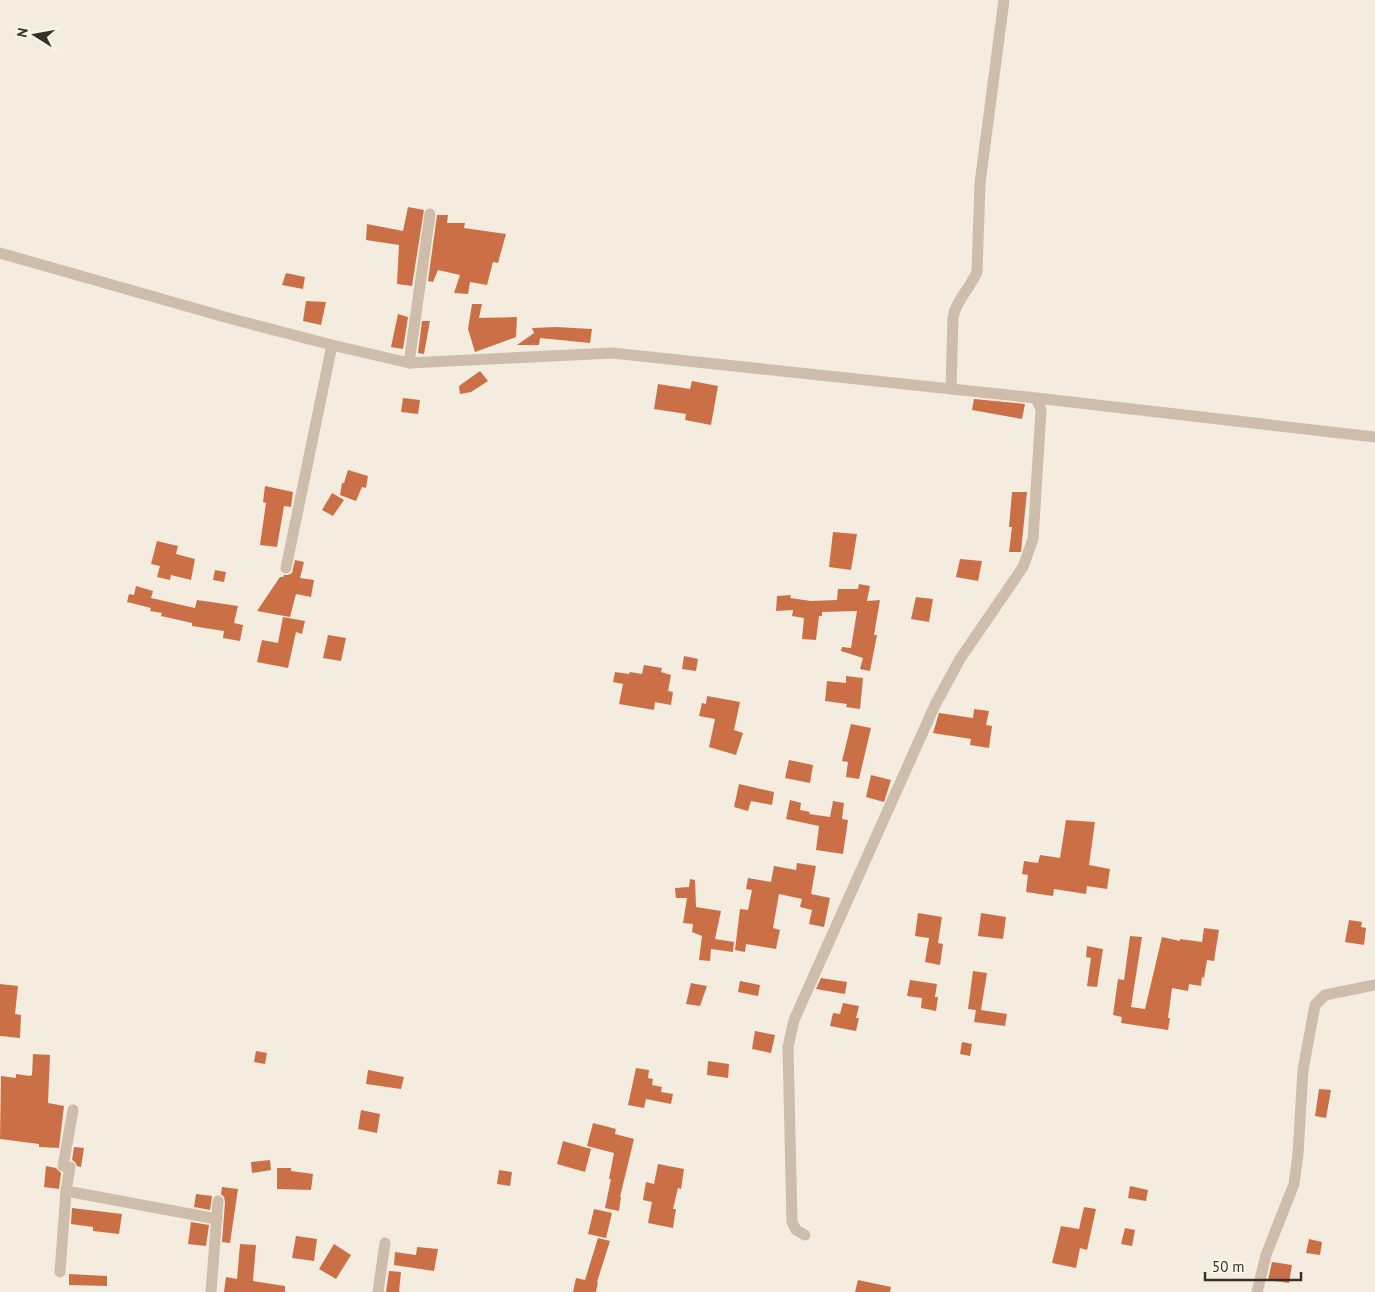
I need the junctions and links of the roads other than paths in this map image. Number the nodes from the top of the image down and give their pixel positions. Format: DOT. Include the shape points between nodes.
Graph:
graph roads {
  1 [pos="1004,0"];
  2 [pos="430,214"];
  3 [pos="0,253"];
  4 [pos="332,345"];
  5 [pos="410,363"];
  6 [pos="951,389"];
  7 [pos="1036,398"];
  8 [pos="1375,437"];
  9 [pos="286,568"];
  10 [pos="1375,985"];
  11 [pos="73,1110"];
  12 [pos="66,1191"];
  13 [pos="218,1200"];
  14 [pos="216,1219"];
  15 [pos="805,1236"];
  16 [pos="385,1242"];
  17 [pos="60,1272"];
  18 [pos="211,1292"];
  19 [pos="378,1292"];
  20 [pos="1257,1292"];
  1 -- 6 [label="street" via="980,183 977,272 954,308"];
  2 -- 5 [label="street"];
  3 -- 4 [label="street"];
  4 -- 5 [label="street"];
  4 -- 9 [label="street"];
  5 -- 6 [label="street" via="612,353"];
  6 -- 7 [label="street"];
  7 -- 8 [label="street"];
  7 -- 15 [label="street" via="1041,410 1033,539 1023,567 960,659 934,705 794,1020 788,1047 792,1222 796,1230"];
  10 -- 20 [label="street" via="1325,995 1315,1005 1303,1070 1294,1184 1266,1255"];
  11 -- 12 [label="street" via="63,1166 70,1167"];
  12 -- 14 [label="street"];
  12 -- 17 [label="street"];
  13 -- 14 [label="street"];
  14 -- 18 [label="street"];
  16 -- 19 [label="street"];
}
